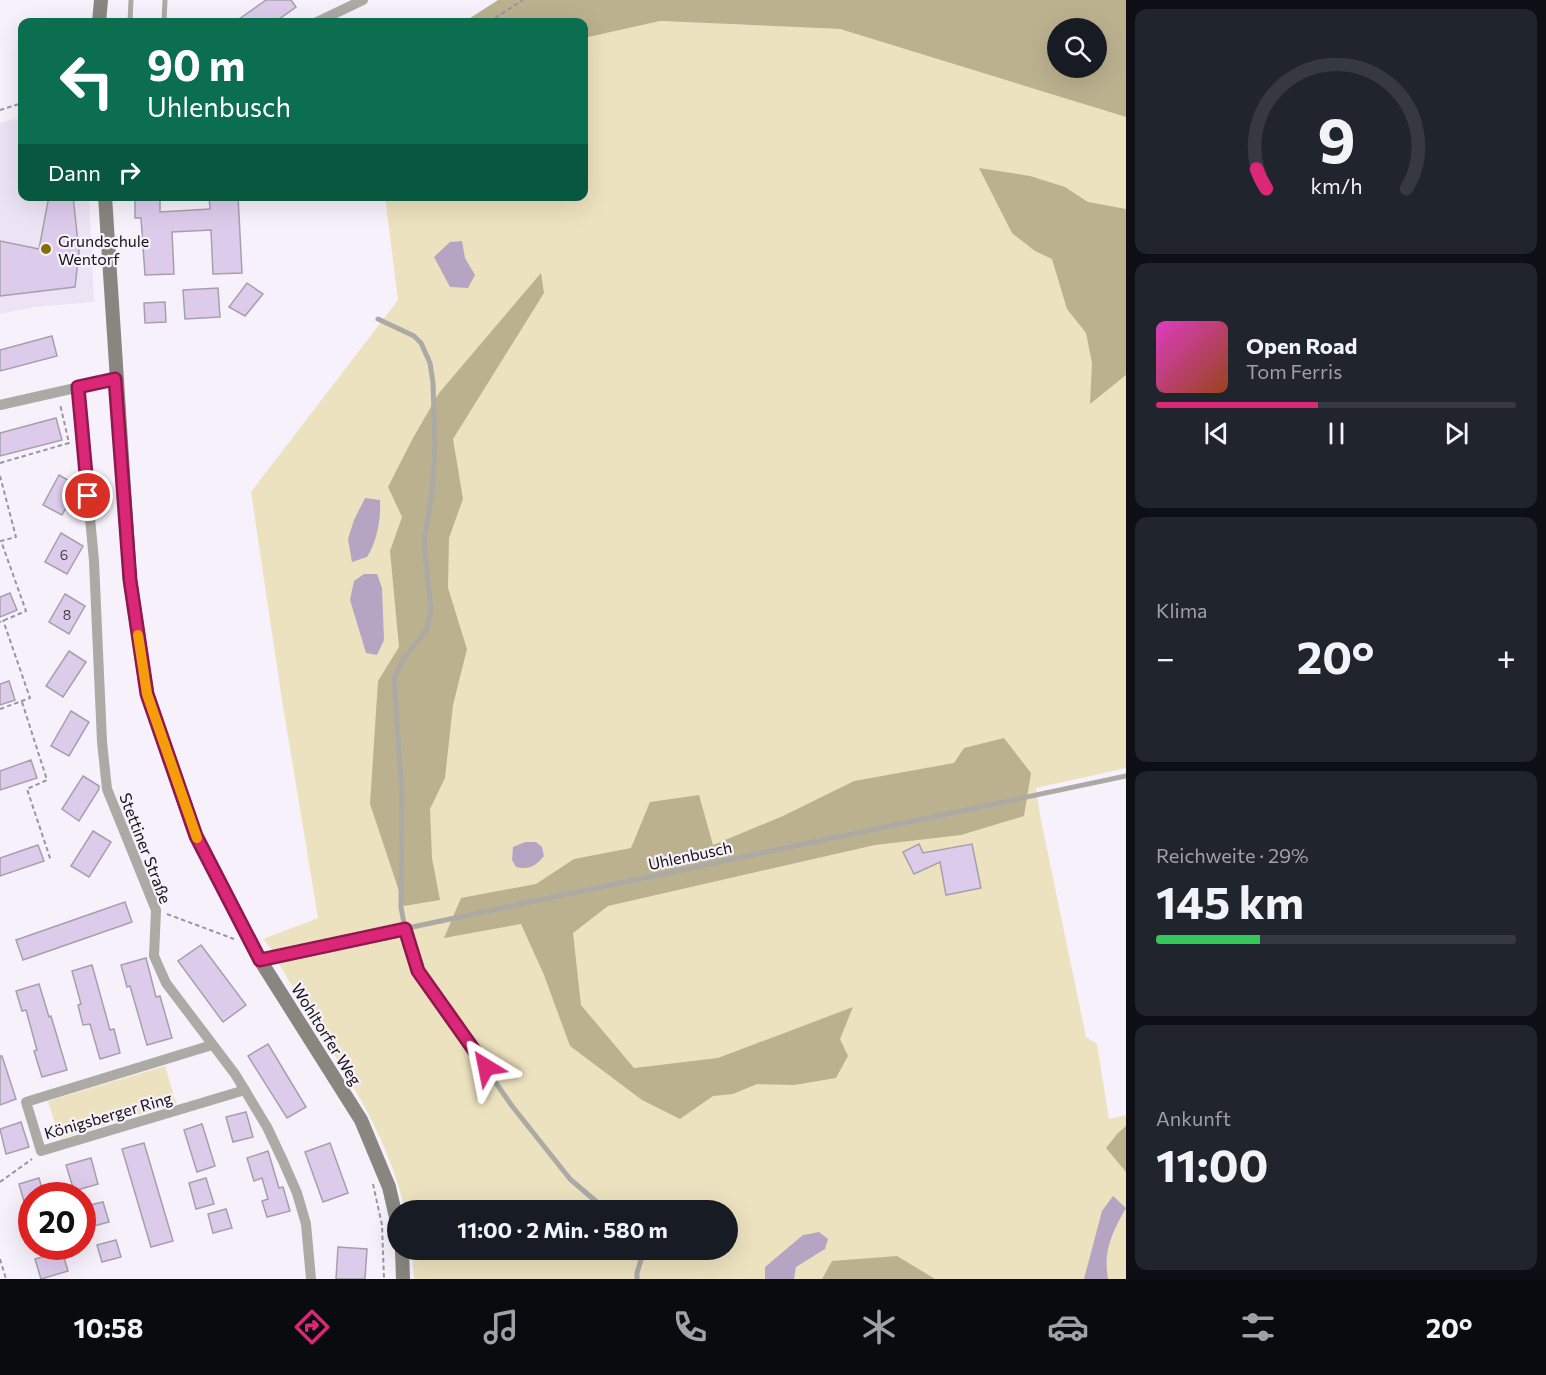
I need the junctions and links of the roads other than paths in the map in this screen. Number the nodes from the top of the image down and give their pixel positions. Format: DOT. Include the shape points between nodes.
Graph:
graph roads {
  1 [pos="101,0"];
  2 [pos="131,0"];
  3 [pos="165,0"];
  4 [pos="363,0"];
  5 [pos="99,18"];
  6 [pos="130,18"];
  7 [pos="164,18"];
  8 [pos="326,18"];
  9 [pos="105,201"];
  10 [pos="378,319"];
  11 [pos="115,379"];
  12 [pos="78,387"];
  13 [pos="0,405"];
  14 [pos="1126,776"];
  15 [pos="405,929"];
  16 [pos="260,960"];
  17 [pos="212,1045"];
  18 [pos="245,1090"];
  19 [pos="391,1200"];
  20 [pos="594,1200"];
  21 [pos="402,1260"];
  22 [pos="641,1260"];
  23 [pos="310,1279"];
  24 [pos="403,1279"];
  25 [pos="637,1279"];
  1 -- 5 [label="main road"];
  2 -- 6 [label="lane"];
  3 -- 7 [label="lane"];
  4 -- 8 [label="street"];
  9 -- 11 [label="main road, Wohltorfer Weg"];
  10 -- 15 [label="lane" via="421,343 433,383 435,445 424,542 431,612 426,631 394,678 402,796 401,907"];
  11 -- 12 [label="street"];
  11 -- 16 [label="main road, Wohltorfer Weg" via="130,580 147,694 196,836"];
  12 -- 13 [label="street"];
  12 -- 17 [label="street, Stettiner Straße" via="94,561 107,789 156,910 154,956 166,982"];
  14 -- 15 [label="lane, Uhlenbusch"];
  15 -- 16 [label="lane, Uhlenbusch"];
  15 -- 20 [label="lane" via="418,971 512,1106 570,1179"];
  16 -- 19 [label="main road, Wohltorfer Weg" via="361,1120"];
  17 -- 18 [label="street, Stettiner Straße"];
  17 -- 18 [label="street, Königsberger Ring" via="26,1102 41,1151"];
  18 -- 23 [label="street, Stettiner Straße" via="297,1193 306,1224"];
  21 -- 24 [label="main road"];
  22 -- 25 [label="lane"];
}
